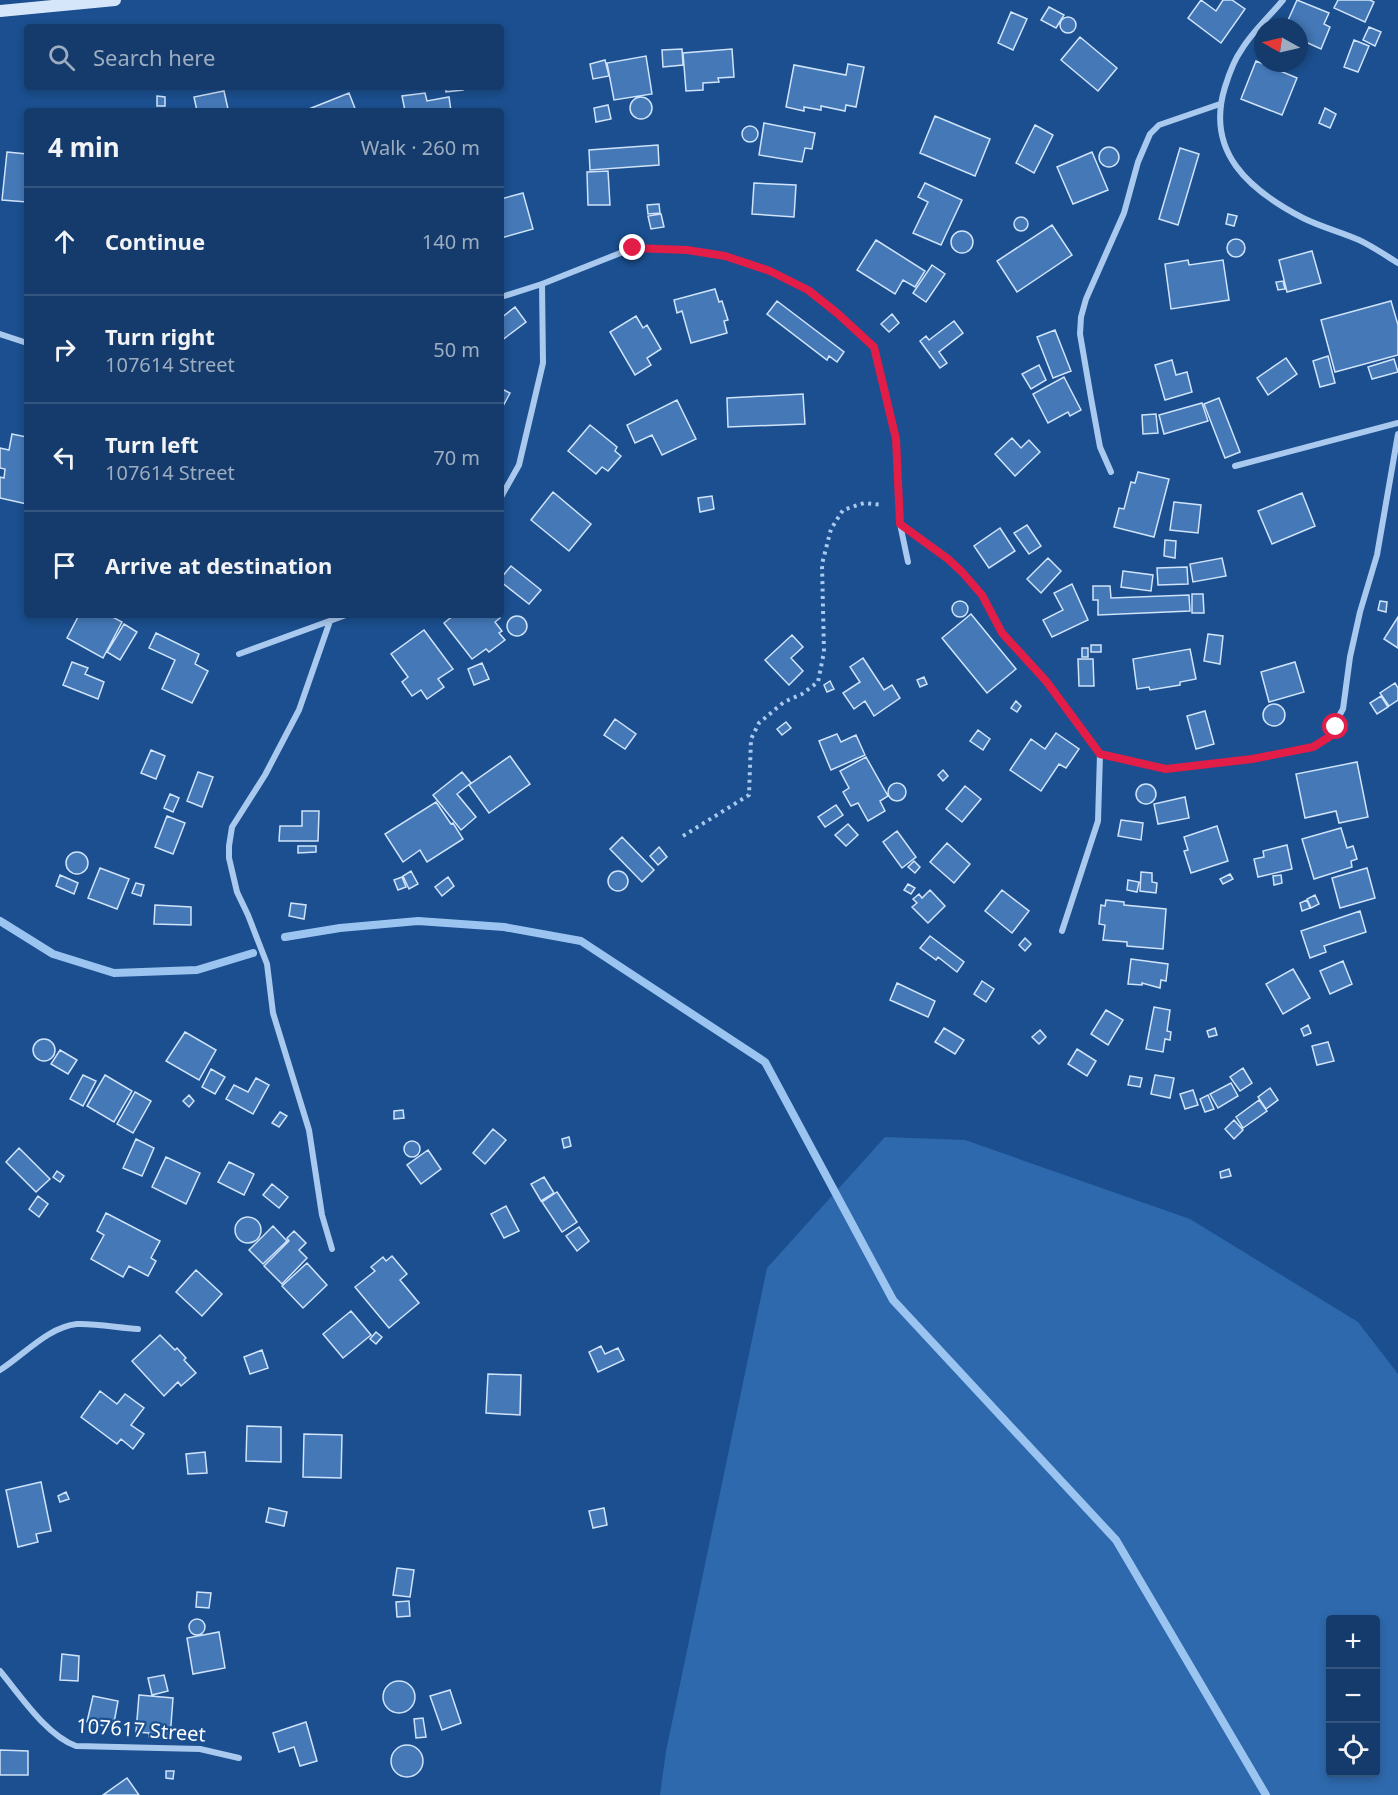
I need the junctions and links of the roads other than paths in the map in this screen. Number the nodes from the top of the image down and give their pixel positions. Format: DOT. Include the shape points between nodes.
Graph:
graph roads {
  1 [pos="115,0"];
  2 [pos="1283,0"];
  3 [pos="0,11"];
  4 [pos="1220,104"];
  5 [pos="1398,263"];
  6 [pos="542,284"];
  7 [pos="504,296"];
  8 [pos="0,334"];
  9 [pos="24,342"];
  10 [pos="1398,423"];
  11 [pos="1398,434"];
  12 [pos="1235,466"];
  13 [pos="1111,472"];
  14 [pos="504,492"];
  15 [pos="900,524"];
  16 [pos="908,562"];
  17 [pos="338,618"];
  18 [pos="330,621"];
  19 [pos="239,654"];
  20 [pos="1100,754"];
  21 [pos="1062,931"];
  22 [pos="332,1249"];
  23 [pos="138,1329"];
  24 [pos="0,1370"];
  25 [pos="0,1671"];
  26 [pos="239,1758"];
  1 -- 3 [label="main road"];
  2 -- 4 [label="street" via="1241,49"];
  4 -- 5 [label="street" via="1226,152 1237,169 1269,197 1304,219 1360,240"];
  4 -- 13 [label="street" via="1159,125 1150,134 1124,213 1086,299 1081,344 1100,447"];
  6 -- 7 [label="street"];
  6 -- 14 [label="street" via="543,363 519,465"];
  6 -- 15 [label="street" via="633,248 725,256 770,271 808,290 874,347 896,439"];
  8 -- 9 [label="street"];
  10 -- 12 [label="street"];
  11 -- 20 [label="street" via="1377,555 1360,612 1342,709 1329,737 1313,747 1252,759 1166,769"];
  15 -- 16 [label="street"];
  15 -- 20 [label="street" via="962,572 982,595 1002,633 1046,681"];
  17 -- 18 [label="street"];
  18 -- 19 [label="street"];
  18 -- 22 [label="street" via="299,710 266,776 232,827 229,858 237,892 267,964 273,1013 309,1130 322,1215"];
  20 -- 21 [label="street" via="1098,821"];
  23 -- 24 [label="street" via="69,1326 44,1338"];
  25 -- 26 [label="street, 107617 Street" via="32,1710 69,1744 200,1749"];
}
